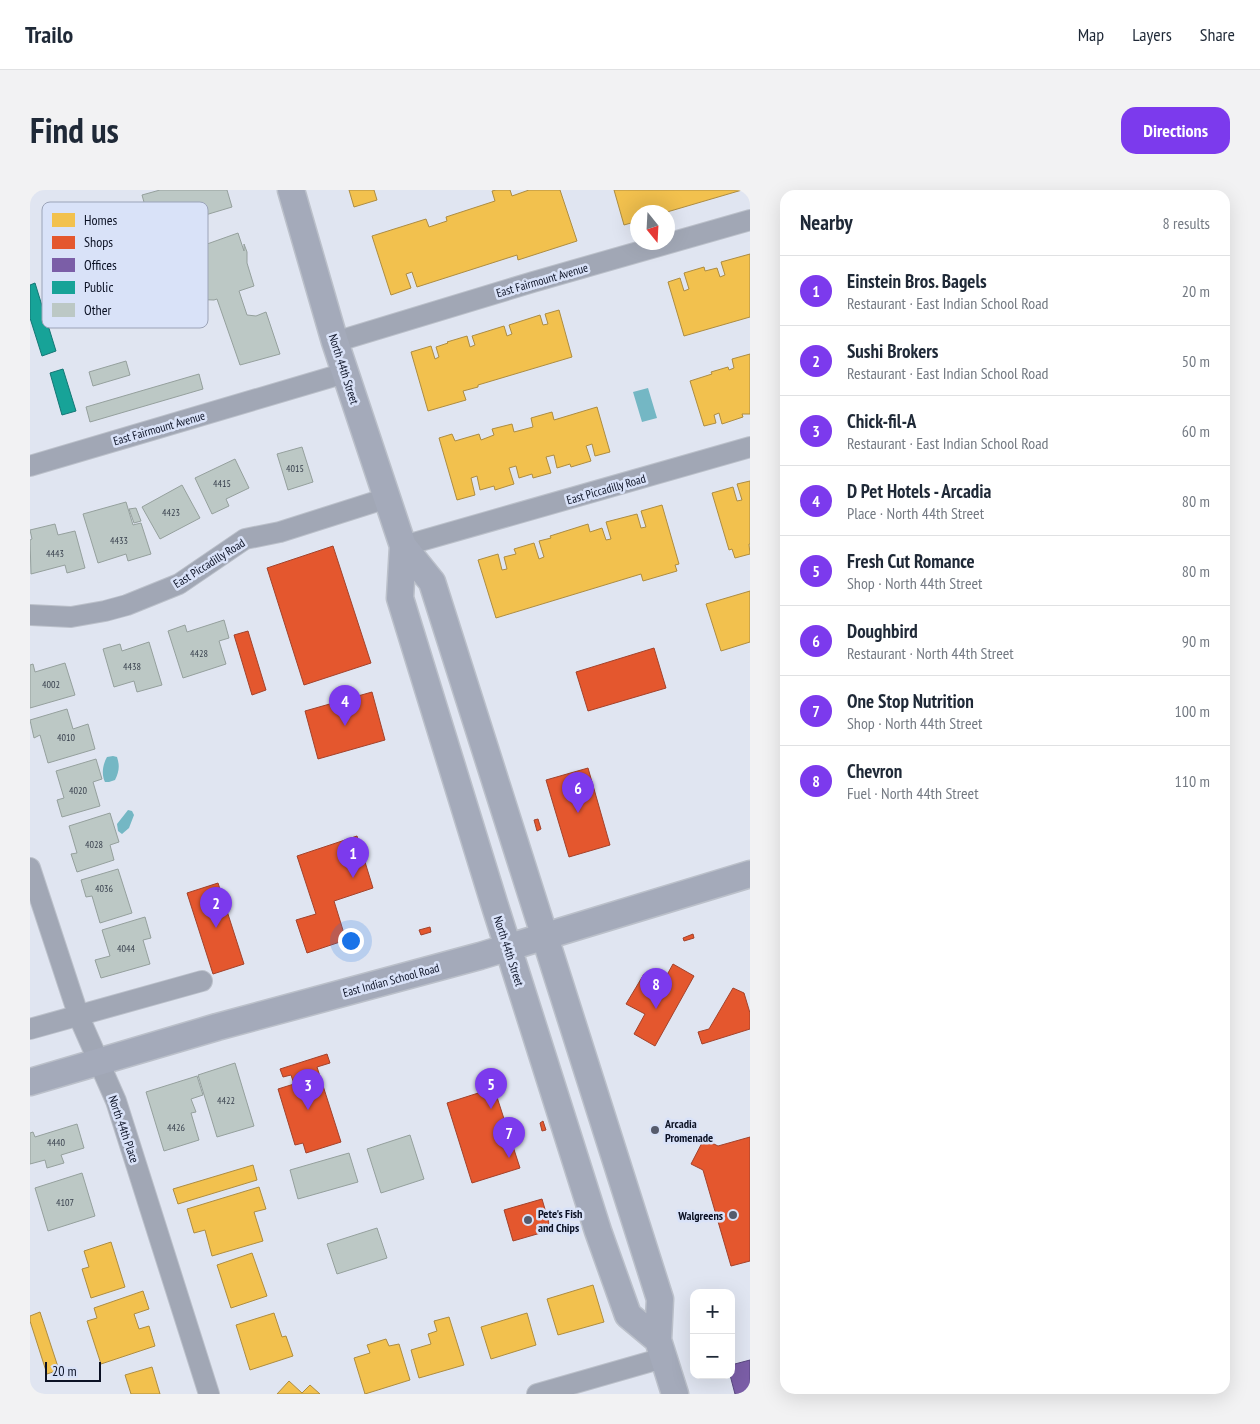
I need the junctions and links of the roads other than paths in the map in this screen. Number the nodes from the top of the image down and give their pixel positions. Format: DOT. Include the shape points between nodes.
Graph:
graph roads {
  1 [pos="291,190"];
  2 [pos="750,220"];
  3 [pos="335,342"];
  4 [pos="345,373"];
  5 [pos="750,447"];
  6 [pos="30,466"];
  7 [pos="388,498"];
  8 [pos="403,546"];
  9 [pos="30,615"];
  10 [pos="30,868"];
  11 [pos="750,874"];
  12 [pos="544,936"];
  13 [pos="508,947"];
  14 [pos="202,981"];
  15 [pos="79,1017"];
  16 [pos="30,1029"];
  17 [pos="99,1062"];
  18 [pos="30,1082"];
  19 [pos="660,1349"];
  20 [pos="209,1394"];
  21 [pos="537,1394"];
  22 [pos="674,1394"];
  1 -- 3 [label="main road, North 44th Street"];
  2 -- 3 [label="street, East Fairmount Avenue"];
  3 -- 4 [label="main road, North 44th Street"];
  4 -- 6 [label="street, East Fairmount Avenue"];
  4 -- 7 [label="main road, North 44th Street"];
  5 -- 8 [label="street, East Piccadilly Road"];
  7 -- 8 [label="main road, North 44th Street"];
  7 -- 9 [label="street, East Piccadilly Road" via="289,529 245,539 179,584 127,605 71,617"];
  8 -- 12 [label="main road, North 44th Street" via="432,582"];
  8 -- 13 [label="main road, North 44th Street" via="400,598"];
  10 -- 15 [label="street, North 44th Place"];
  11 -- 12 [label="main road, East Indian School Road"];
  12 -- 13 [label="main road, East Indian School Road"];
  12 -- 19 [label="main road, North 44th Street" via="660,1299"];
  13 -- 17 [label="main road, East Indian School Road"];
  13 -- 19 [label="main road, North 44th Street" via="628,1315"];
  14 -- 15 [label="street"];
  15 -- 16 [label="street"];
  15 -- 17 [label="street, North 44th Place"];
  17 -- 18 [label="main road, East Indian School Road"];
  17 -- 20 [label="street, North 44th Place" via="116,1102"];
  19 -- 21 [label="street"];
  19 -- 22 [label="main road, North 44th Street"];
}
